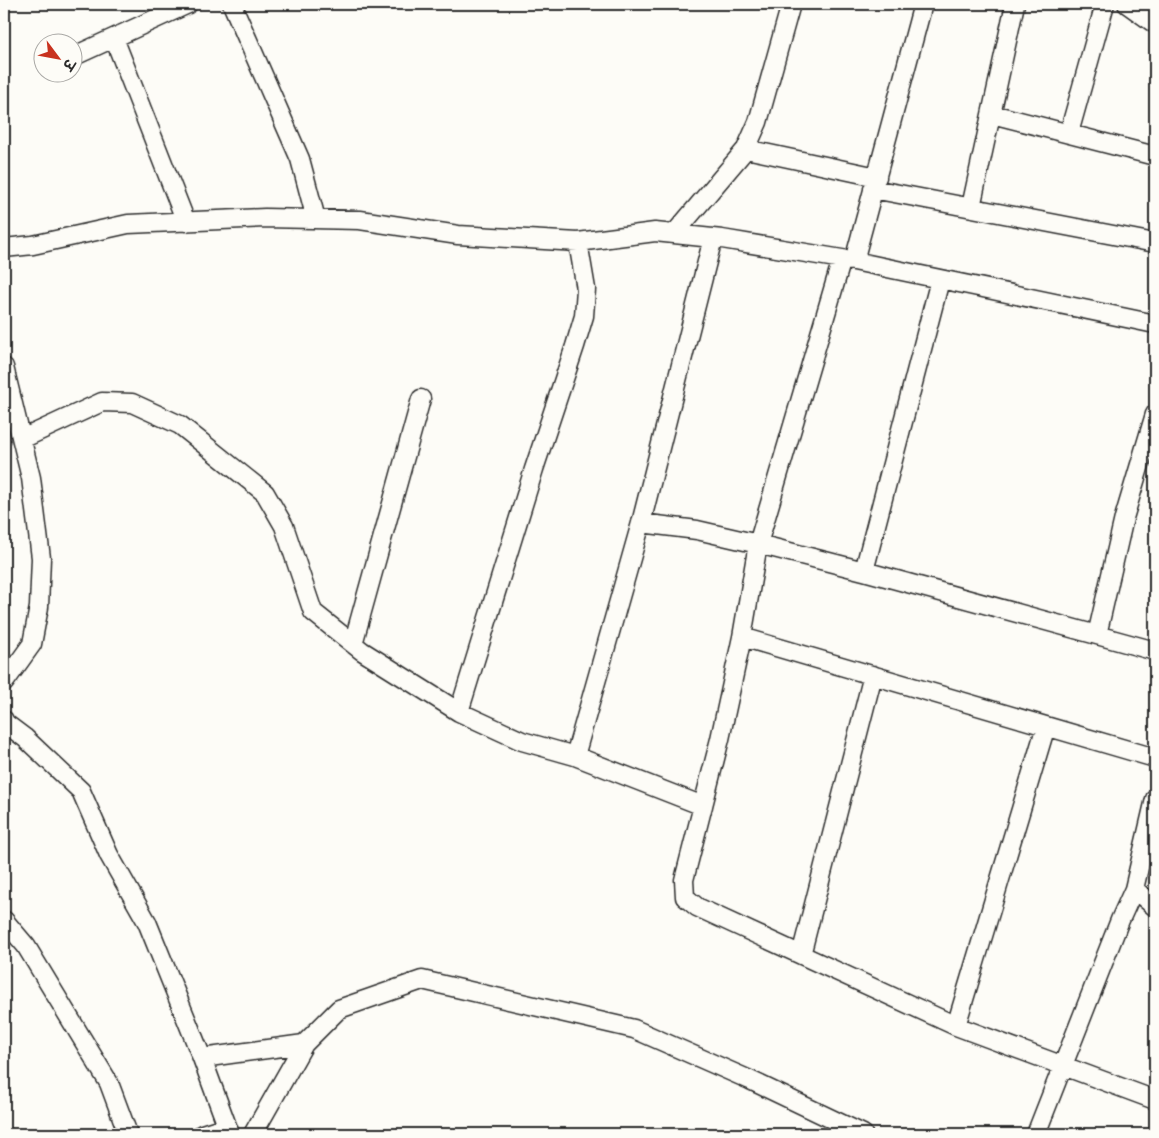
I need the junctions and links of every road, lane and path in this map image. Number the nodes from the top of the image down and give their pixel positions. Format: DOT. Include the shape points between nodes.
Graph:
graph roads {
  1 [pos="188,4"];
  2 [pos="232,4"];
  3 [pos="791,4"];
  4 [pos="923,4"];
  5 [pos="1015,4"];
  6 [pos="1105,4"];
  7 [pos="1127,4"];
  8 [pos="1155,24"];
  9 [pos="114,38"];
  10 [pos="82,52"];
  11 [pos="992,114"];
  12 [pos="1069,134"];
  13 [pos="746,149"];
  14 [pos="1155,156"];
  15 [pos="875,183"];
  16 [pos="971,207"];
  17 [pos="316,219"];
  18 [pos="186,222"];
  19 [pos="674,234"];
  20 [pos="713,238"];
  21 [pos="578,242"];
  22 [pos="1155,243"];
  23 [pos="4,248"];
  24 [pos="848,260"];
  25 [pos="940,280"];
  26 [pos="1155,324"];
  27 [pos="4,367"];
  28 [pos="421,399"];
  29 [pos="1155,414"];
  30 [pos="22,439"];
  31 [pos="641,523"];
  32 [pos="758,544"];
  33 [pos="864,571"];
  34 [pos="1096,635"];
  35 [pos="742,637"];
  36 [pos="353,644"];
  37 [pos="1155,651"];
  38 [pos="873,675"];
  39 [pos="4,683"];
  40 [pos="459,712"];
  41 [pos="4,722"];
  42 [pos="1046,726"];
  43 [pos="575,756"];
  44 [pos="1155,758"];
  45 [pos="1155,799"];
  46 [pos="703,806"];
  47 [pos="1153,824"];
  48 [pos="1134,889"];
  49 [pos="1155,907"];
  50 [pos="4,920"];
  51 [pos="800,955"];
  52 [pos="956,1026"];
  53 [pos="304,1044"];
  54 [pos="202,1058"];
  55 [pos="1062,1066"];
  56 [pos="1155,1100"];
  57 [pos="228,1130"];
  58 [pos="128,1134"];
  59 [pos="202,1134"];
  60 [pos="253,1134"];
  61 [pos="863,1134"];
  62 [pos="1036,1134"];
  1 -- 9 [label="street"];
  2 -- 17 [label="street" via="300,159"];
  3 -- 13 [label="street" via="758,122"];
  4 -- 15 [label="street"];
  5 -- 11 [label="street"];
  6 -- 12 [label="street"];
  7 -- 8 [label="street"];
  9 -- 10 [label="street"];
  9 -- 18 [label="street"];
  11 -- 12 [label="street"];
  11 -- 16 [label="street"];
  12 -- 14 [label="street"];
  13 -- 15 [label="street"];
  13 -- 19 [label="street"];
  15 -- 16 [label="street"];
  15 -- 24 [label="street"];
  16 -- 22 [label="street"];
  17 -- 18 [label="street"];
  17 -- 21 [label="street" via="360,220 458,235"];
  18 -- 23 [label="street" via="128,224 33,245"];
  19 -- 20 [label="street"];
  19 -- 21 [label="street" via="656,232"];
  20 -- 24 [label="street"];
  20 -- 31 [label="street"];
  21 -- 40 [label="street" via="586,289 584,316"];
  24 -- 25 [label="street"];
  24 -- 32 [label="street"];
  25 -- 26 [label="street"];
  25 -- 33 [label="street"];
  27 -- 30 [label="street"];
  28 -- 36 [label="street"];
  29 -- 34 [label="street" via="1124,518"];
  30 -- 36 [label="street" via="102,402 132,403 180,425 265,493 284,526 313,612"];
  30 -- 39 [label="street" via="31,478 41,558 39,607 32,644"];
  31 -- 32 [label="street" via="698,530"];
  31 -- 43 [label="street"];
  32 -- 33 [label="street"];
  32 -- 35 [label="street"];
  33 -- 34 [label="street"];
  34 -- 37 [label="street"];
  35 -- 38 [label="street"];
  35 -- 46 [label="street"];
  36 -- 40 [label="street"];
  38 -- 42 [label="street"];
  38 -- 51 [label="street"];
  40 -- 43 [label="street" via="522,741"];
  41 -- 54 [label="street" via="81,791 109,855 147,922"];
  42 -- 44 [label="street"];
  42 -- 52 [label="street"];
  43 -- 46 [label="street"];
  45 -- 47 [label="street"];
  46 -- 51 [label="street" via="684,880 685,897 697,907"];
  47 -- 48 [label="street"];
  48 -- 49 [label="street"];
  48 -- 55 [label="street"];
  50 -- 58 [label="street" via="26,946 109,1082"];
  51 -- 52 [label="street"];
  52 -- 55 [label="street"];
  53 -- 54 [label="street"];
  53 -- 60 [label="street"];
  53 -- 61 [label="street" via="339,1009 422,980 634,1029"];
  54 -- 57 [label="street"];
  55 -- 56 [label="street"];
  55 -- 62 [label="street"];
  57 -- 59 [label="street"];
}
